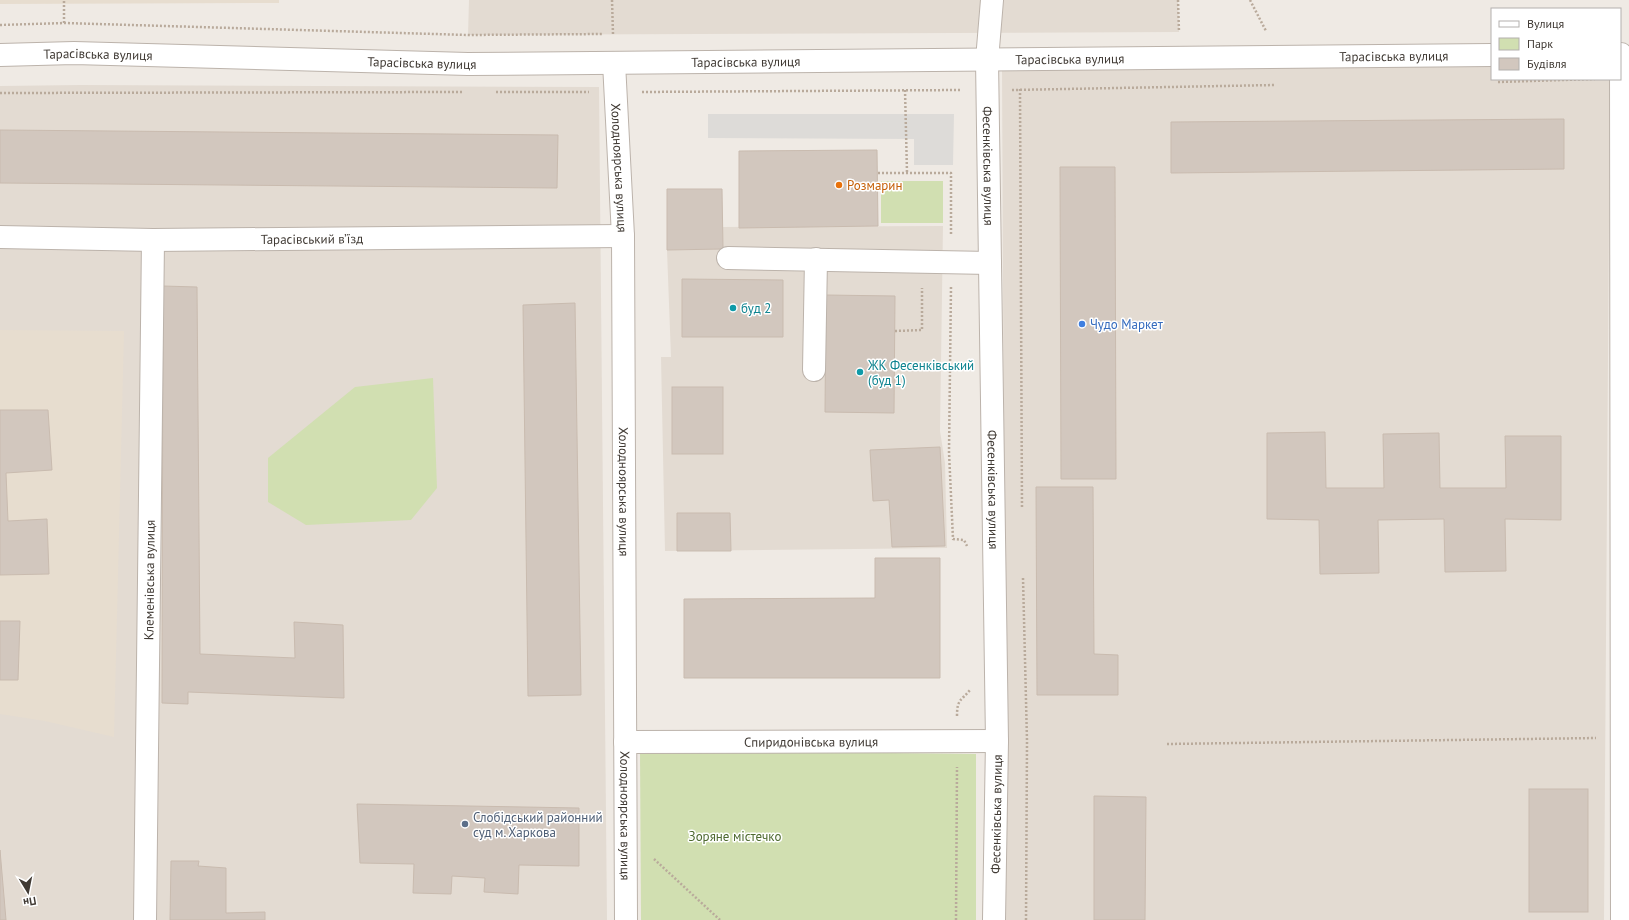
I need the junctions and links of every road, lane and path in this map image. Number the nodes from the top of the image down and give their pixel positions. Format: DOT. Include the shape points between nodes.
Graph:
graph roads {
  1 [pos="64,0"];
  2 [pos="612,0"];
  3 [pos="992,0"];
  4 [pos="1178,0"];
  5 [pos="1250,0"];
  6 [pos="64,23"];
  7 [pos="0,26"];
  8 [pos="1171,32"];
  9 [pos="1179,32"];
  10 [pos="1186,32"];
  11 [pos="1258,32"];
  12 [pos="1266,32"];
  13 [pos="1274,32"];
  14 [pos="613,34"];
  15 [pos="621,34"];
  16 [pos="1623,54"];
  17 [pos="0,55"];
  18 [pos="1491,55"];
  19 [pos="987,60"];
  20 [pos="614,63"];
  21 [pos="1154,88"];
  22 [pos="1020,89"];
  23 [pos="904,90"];
  24 [pos="988,90"];
  25 [pos="470,92"];
  26 [pos="493,92"];
  27 [pos="615,92"];
  28 [pos="0,93"];
  29 [pos="878,173"];
  30 [pos="907,173"];
  31 [pos="623,236"];
  32 [pos="0,237"];
  33 [pos="153,240"];
  34 [pos="728,258"];
  35 [pos="816,259"];
  36 [pos="921,262"];
  37 [pos="951,262"];
  38 [pos="990,263"];
  39 [pos="1626,294"];
  40 [pos="895,331"];
  41 [pos="814,370"];
  42 [pos="1022,515"];
  43 [pos="969,550"];
  44 [pos="1023,570"];
  45 [pos="970,684"];
  46 [pos="1626,737"];
  47 [pos="958,741"];
  48 [pos="997,741"];
  49 [pos="625,742"];
  50 [pos="1168,744"];
  51 [pos="654,859"];
  52 [pos="145,920"];
  53 [pos="626,920"];
  54 [pos="720,920"];
  55 [pos="956,920"];
  56 [pos="994,920"];
  57 [pos="1026,920"];
  58 [pos="1622,920"];
  1 -- 6 [label="path"];
  2 -- 14 [label="path"];
  3 -- 19 [label="street, Фесенківська вулиця"];
  4 -- 9 [label="path"];
  5 -- 12 [label="path"];
  6 -- 7 [label="path"];
  6 -- 14 [label="path" via="468,35"];
  8 -- 9 [label="path"];
  9 -- 10 [label="path"];
  11 -- 12 [label="path"];
  12 -- 13 [label="path"];
  14 -- 15 [label="path"];
  16 -- 39 [label="street"];
  17 -- 20 [label="street, Тарасівська вулиця" via="74,53 468,64"];
  18 -- 19 [label="street, Тарасівська вулиця"];
  19 -- 20 [label="street, Тарасівська вулиця"];
  19 -- 24 [label="street, Фесенківська вулиця"];
  20 -- 27 [label="street, Холодноярська вулиця"];
  21 -- 22 [label="path"];
  22 -- 24 [label="path"];
  22 -- 42 [label="path"];
  23 -- 24 [label="path"];
  23 -- 27 [label="path"];
  23 -- 30 [label="path"];
  24 -- 38 [label="street, Фесенківська вулиця"];
  25 -- 28 [label="path"];
  26 -- 27 [label="path"];
  27 -- 31 [label="street, Холодноярська вулиця"];
  29 -- 30 [label="path"];
  30 -- 37 [label="path" via="951,173"];
  31 -- 33 [label="street, Тарасівський в’їзд"];
  31 -- 49 [label="street, Холодноярська вулиця"];
  32 -- 33 [label="street, Тарасівський в’їзд"];
  33 -- 52 [label="street, Клеменівська вулиця"];
  34 -- 35 [label="street"];
  35 -- 36 [label="street"];
  35 -- 41 [label="street"];
  36 -- 37 [label="street"];
  36 -- 40 [label="path" via="922,330"];
  37 -- 38 [label="street"];
  37 -- 43 [label="path" via="949,452 953,539 964,540"];
  38 -- 48 [label="street, Фесенківська вулиця"];
  39 -- 46 [label="street"];
  44 -- 57 [label="path" via="1027,741"];
  45 -- 47 [label="path" via="970,691 957,705"];
  46 -- 50 [label="path"];
  46 -- 58 [label="street"];
  47 -- 48 [label="street, Спиридонівська вулиця"];
  47 -- 49 [label="street, Спиридонівська вулиця"];
  47 -- 55 [label="path"];
  48 -- 56 [label="street, Фесенківська вулиця"];
  49 -- 53 [label="street, Холодноярська вулиця"];
  51 -- 54 [label="path"];
}
